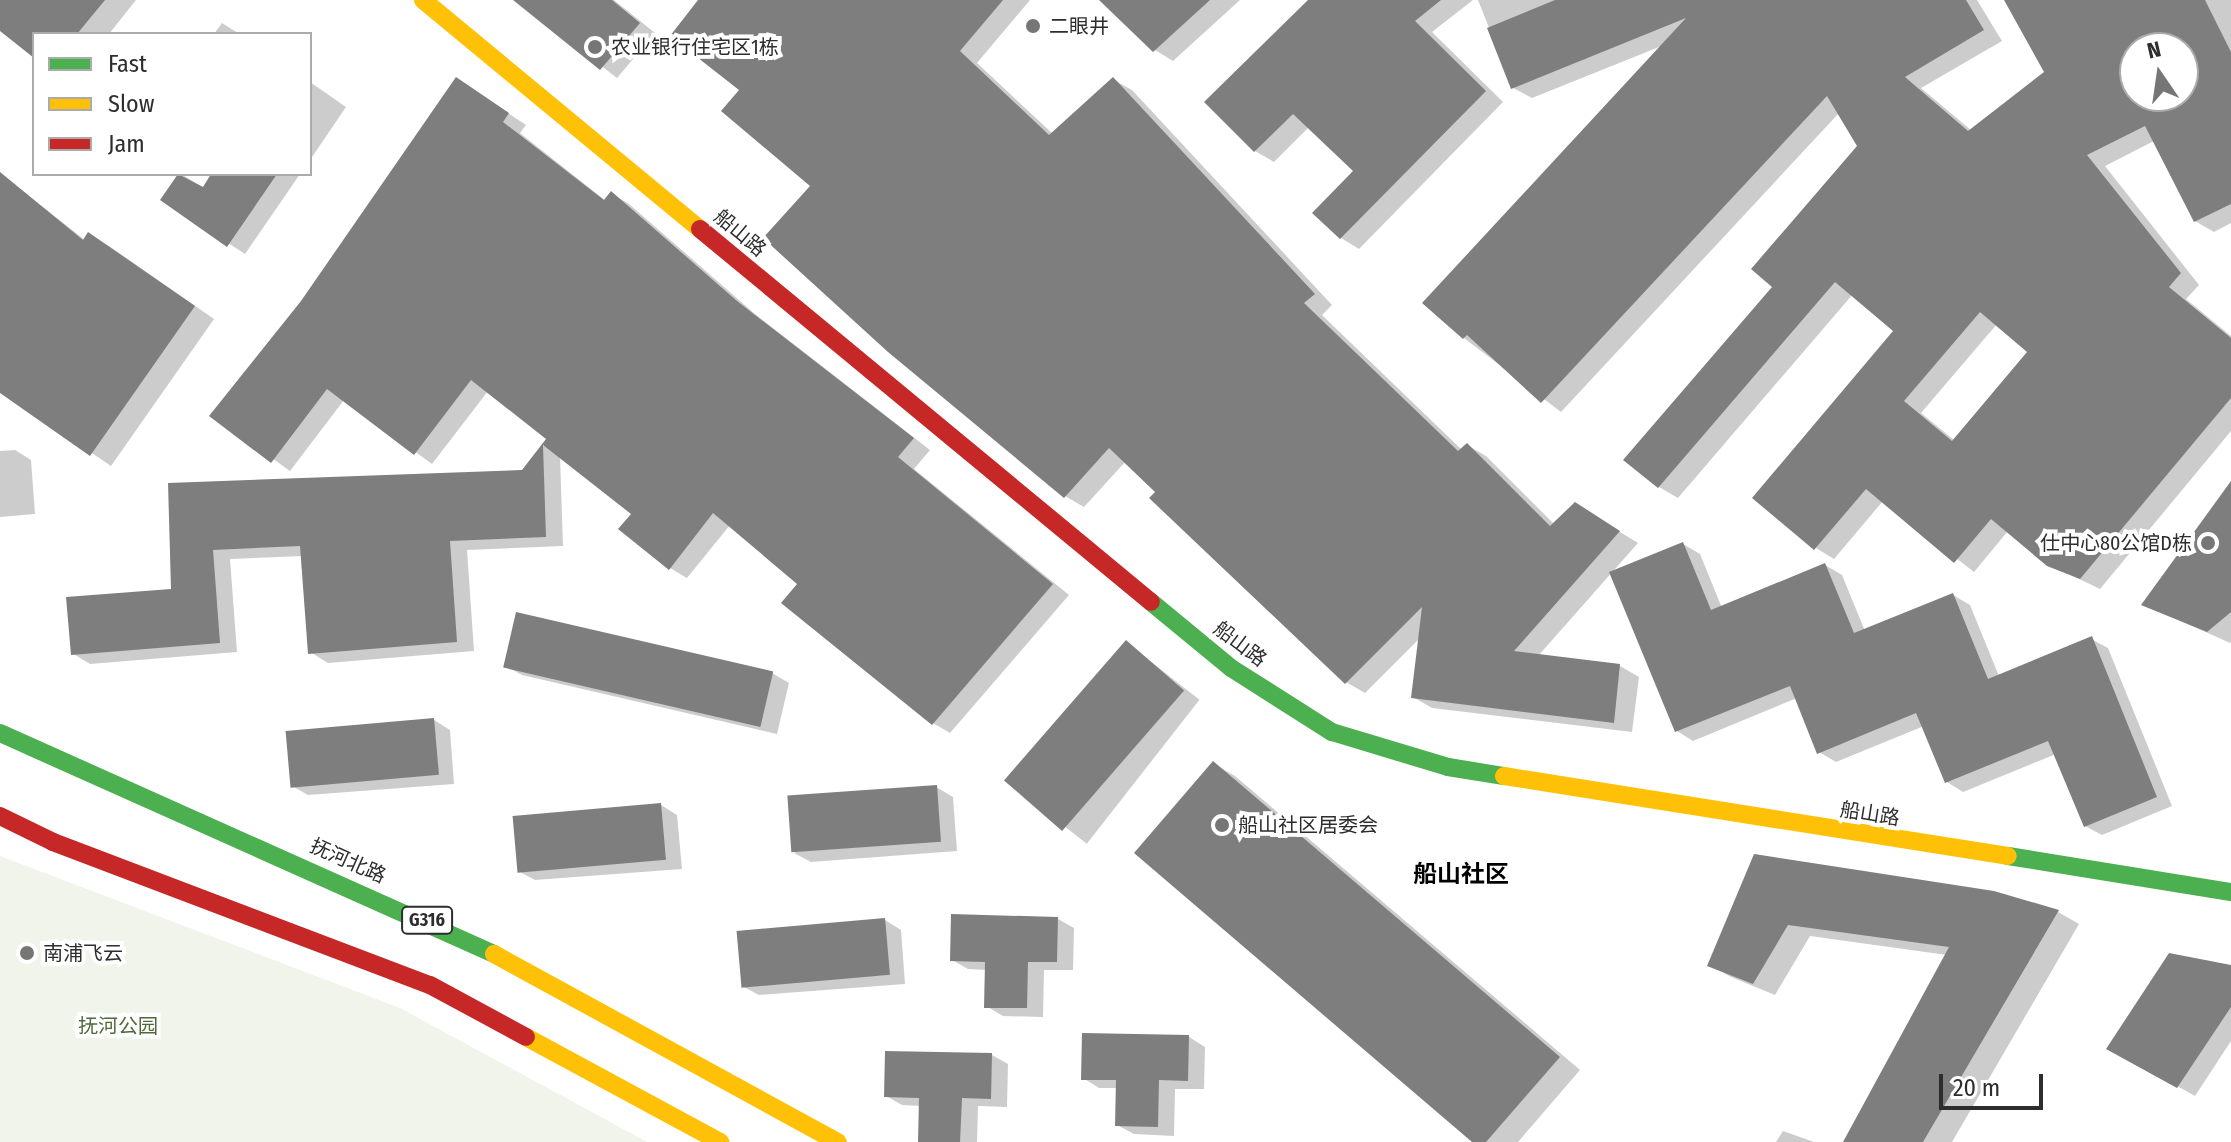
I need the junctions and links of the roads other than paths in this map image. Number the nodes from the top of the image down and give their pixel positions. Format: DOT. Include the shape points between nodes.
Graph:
graph roads {
  1 [pos="423,0"];
  2 [pos="0,733"];
  3 [pos="0,816"];
  4 [pos="2231,892"];
  5 [pos="720,1142"];
  6 [pos="838,1142"];
  1 -- 4 [label="street, 船山路" via="1231,668 1332,732 1448,767"];
  2 -- 6 [label="street, 抚河北路 / G316" via="451,930"];
  3 -- 5 [label="street" via="53,842 430,985"];
}
